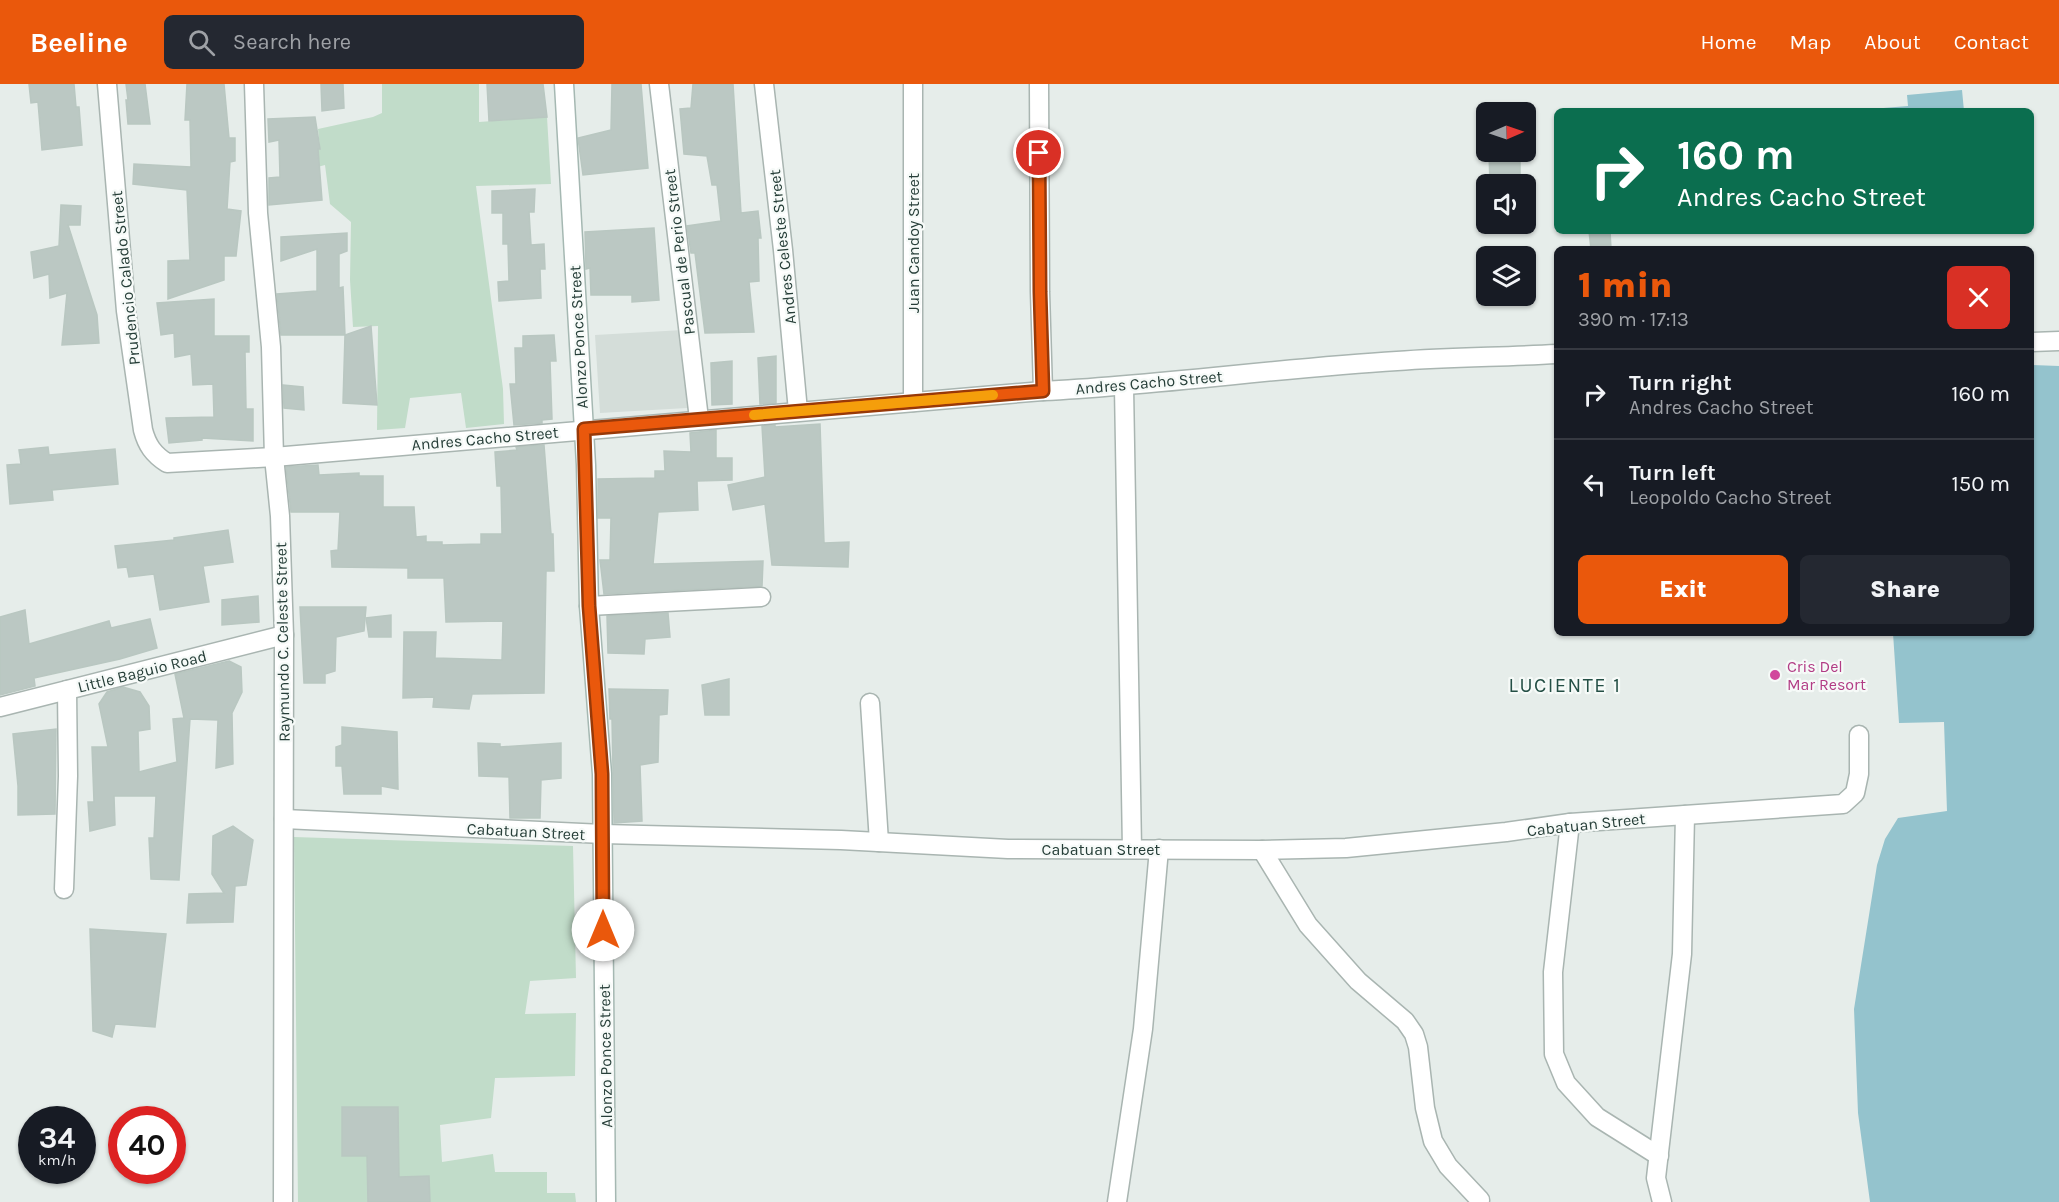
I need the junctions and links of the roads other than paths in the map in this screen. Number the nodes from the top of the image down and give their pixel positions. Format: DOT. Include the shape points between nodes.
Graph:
graph roads {
  1 [pos="107,84"];
  2 [pos="254,84"];
  3 [pos="564,84"];
  4 [pos="659,84"];
  5 [pos="764,84"];
  6 [pos="913,84"];
  7 [pos="1039,84"];
  8 [pos="2059,341"];
  9 [pos="2034,342"];
  10 [pos="1554,354"];
  11 [pos="1124,387"];
  12 [pos="1043,391"];
  13 [pos="914,402"];
  14 [pos="798,411"];
  15 [pos="699,419"];
  16 [pos="584,429"];
  17 [pos="274,457"];
  18 [pos="166,463"];
  19 [pos="761,597"];
  20 [pos="589,606"];
  21 [pos="284,635"];
  22 [pos="67,690"];
  23 [pos="870,703"];
  24 [pos="0,707"];
  25 [pos="1859,735"];
  26 [pos="1685,815"];
  27 [pos="284,819"];
  28 [pos="1570,823"];
  29 [pos="603,834"];
  30 [pos="879,842"];
  31 [pos="1132,849"];
  32 [pos="1159,849"];
  33 [pos="1262,850"];
  34 [pos="64,889"];
  35 [pos="1659,1156"];
  36 [pos="1480,1200"];
  37 [pos="283,1202"];
  38 [pos="606,1202"];
  39 [pos="1117,1202"];
  40 [pos="1662,1202"];
  1 -- 18 [label="street, Prudencio Calado Street" via="126,311 142,430 147,445"];
  2 -- 17 [label="street, Raymundo C. Celeste Street"];
  3 -- 16 [label="street, Alonzo Ponce Street"];
  4 -- 15 [label="street, Pascual de Perio Street"];
  5 -- 14 [label="street, Andres Celeste Street"];
  6 -- 13 [label="street, Juan Candoy Street"];
  7 -- 12 [label="street"];
  8 -- 9 [label="street"];
  10 -- 11 [label="street, Andres Cacho Street" via="1398,361"];
  11 -- 12 [label="street, Andres Cacho Street"];
  11 -- 31 [label="street"];
  12 -- 13 [label="street, Andres Cacho Street"];
  13 -- 14 [label="street, Andres Cacho Street"];
  14 -- 15 [label="street, Andres Cacho Street"];
  15 -- 16 [label="street, Andres Cacho Street"];
  16 -- 17 [label="street, Andres Cacho Street"];
  16 -- 20 [label="street, Alonzo Ponce Street"];
  17 -- 18 [label="street, Andres Cacho Street"];
  17 -- 21 [label="street, Raymundo C. Celeste Street"];
  19 -- 20 [label="street"];
  20 -- 29 [label="street, Alonzo Ponce Street"];
  21 -- 22 [label="street, Little Baguio Road"];
  21 -- 27 [label="street, Raymundo C. Celeste Street"];
  22 -- 24 [label="street, Little Baguio Road"];
  22 -- 34 [label="street"];
  23 -- 30 [label="street"];
  25 -- 26 [label="street, Cabatuan Street" via="1855,793 1842,804"];
  26 -- 28 [label="street, Cabatuan Street"];
  26 -- 35 [label="street" via="1682,954"];
  27 -- 29 [label="street, Cabatuan Street"];
  27 -- 37 [label="street, Raymundo C. Celeste Street"];
  28 -- 33 [label="street, Cabatuan Street" via="1357,847"];
  28 -- 35 [label="street" via="1553,972 1554,1054 1566,1083 1597,1118"];
  29 -- 30 [label="street, Cabatuan Street"];
  29 -- 38 [label="street, Alonzo Ponce Street"];
  30 -- 31 [label="street, Cabatuan Street" via="1008,849"];
  31 -- 32 [label="street, Cabatuan Street"];
  32 -- 33 [label="street, Cabatuan Street"];
  32 -- 39 [label="street" via="1143,1029"];
  33 -- 36 [label="street" via="1308,925 1358,981 1405,1021 1414,1034 1433,1141 1448,1166"];
  35 -- 40 [label="street" via="1656,1178"];
}
